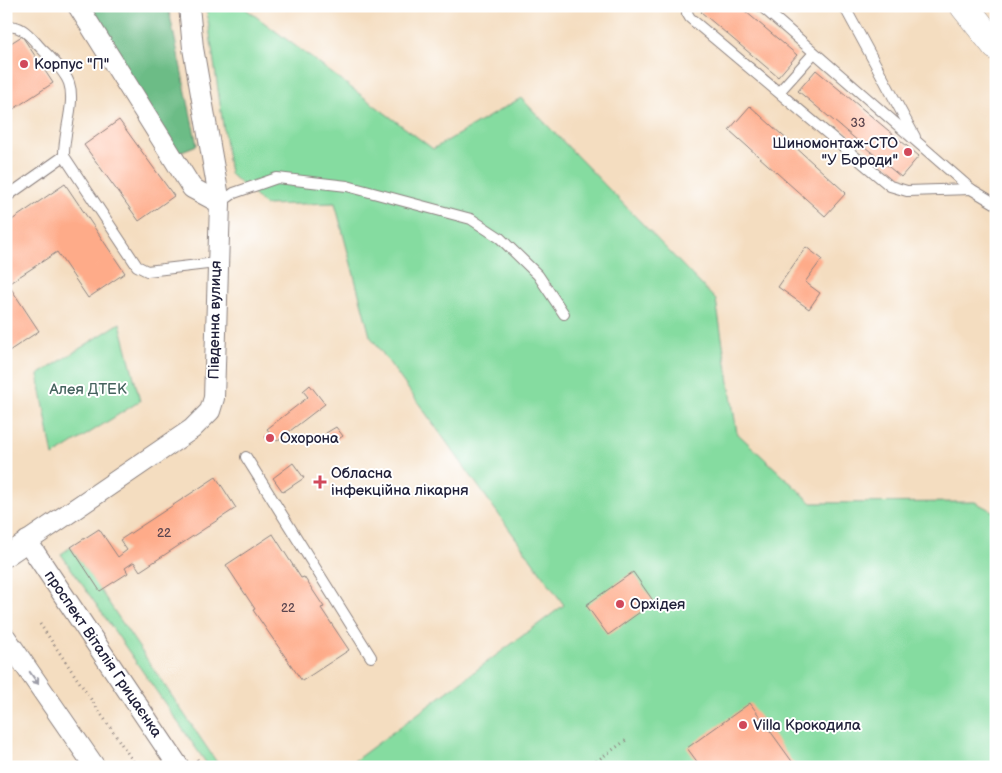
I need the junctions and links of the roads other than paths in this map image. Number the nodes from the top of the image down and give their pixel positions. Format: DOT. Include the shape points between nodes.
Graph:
graph roads {
  1 [pos="78,6"];
  2 [pos="189,6"];
  3 [pos="688,6"];
  4 [pos="761,6"];
  5 [pos="844,6"];
  6 [pos="964,6"];
  7 [pos="6,27"];
  8 [pos="996,46"];
  9 [pos="814,53"];
  10 [pos="779,92"];
  11 [pos="916,141"];
  12 [pos="64,156"];
  13 [pos="971,189"];
  14 [pos="6,197"];
  15 [pos="220,203"];
  16 [pos="996,204"];
  17 [pos="216,263"];
  18 [pos="564,314"];
  19 [pos="246,457"];
  20 [pos="27,541"];
  21 [pos="6,556"];
  22 [pos="6,638"];
  23 [pos="371,657"];
  24 [pos="96,767"];
  25 [pos="179,767"];
  1 -- 15 [label="street" via="192,188"];
  2 -- 15 [label="street, Південна вулиця" via="193,48"];
  3 -- 10 [label="lane" via="690,18"];
  4 -- 9 [label="lane"];
  5 -- 11 [label="lane"];
  6 -- 8 [label="main road"];
  7 -- 12 [label="lane" via="26,31 69,84 71,95"];
  9 -- 10 [label="lane"];
  9 -- 11 [label="lane"];
  10 -- 13 [label="lane" via="890,186 907,191"];
  11 -- 13 [label="lane"];
  12 -- 14 [label="lane"];
  12 -- 17 [label="lane" via="142,270"];
  13 -- 16 [label="lane"];
  15 -- 17 [label="street, Південна вулиця"];
  15 -- 18 [label="lane" via="234,193 277,178 347,186 471,219 500,238 538,275"];
  17 -- 20 [label="street, Південна вулиця" via="214,398 210,411 192,429"];
  19 -- 23 [label="lane"];
  20 -- 21 [label="street, Південна вулиця"];
  20 -- 25 [label="street, проспект Віталія Грицаєнка"];
  22 -- 24 [label="street, one-way"];
}
